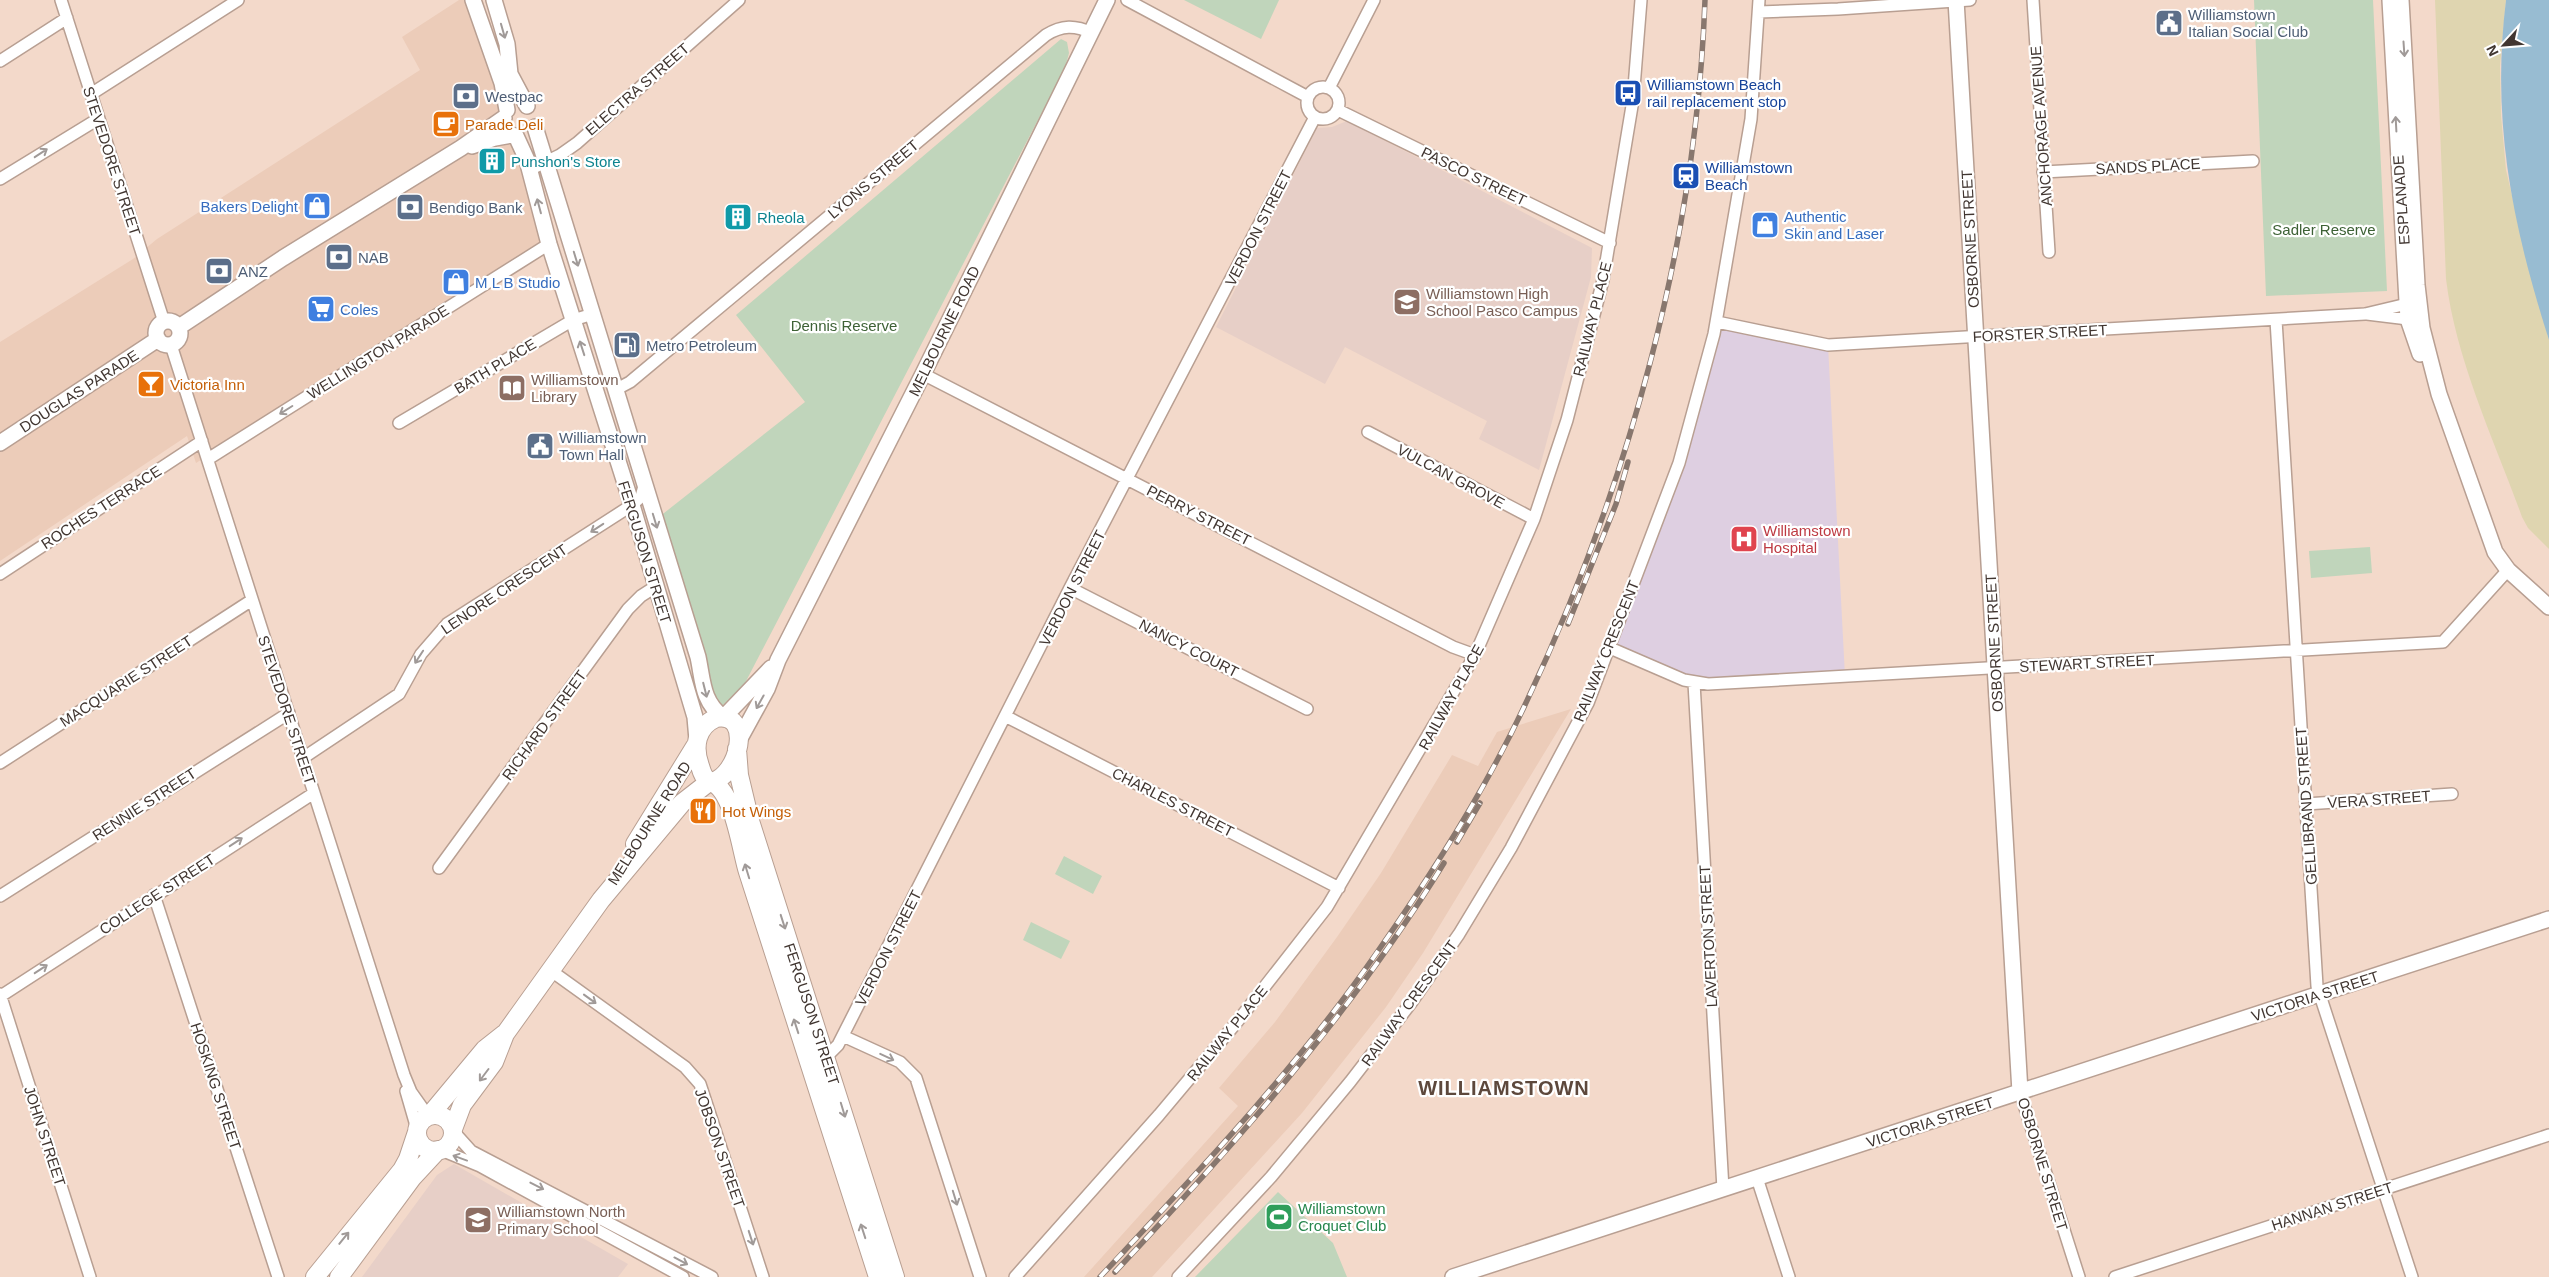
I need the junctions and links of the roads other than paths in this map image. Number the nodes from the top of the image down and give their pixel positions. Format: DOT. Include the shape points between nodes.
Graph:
graph roads {
  1 [pos="61,0"];
  2 [pos="238,0"];
  3 [pos="473,0"];
  4 [pos="494,0"];
  5 [pos="739,0"];
  6 [pos="1107,0"];
  7 [pos="1127,0"];
  8 [pos="1374,0"];
  9 [pos="1642,0"];
  10 [pos="1961,0"];
  11 [pos="2033,0"];
  12 [pos="2390,0"];
  13 [pos="2401,0"];
  14 [pos="1759,6"];
  15 [pos="66,18"];
  16 [pos="1092,33"];
  17 [pos="0,61"];
  18 [pos="1329,88"];
  19 [pos="91,94"];
  20 [pos="1308,97"];
  21 [pos="527,106"];
  22 [pos="1338,110"];
  23 [pos="506,114"];
  24 [pos="1315,117"];
  25 [pos="98,119"];
  26 [pos="535,127"];
  27 [pos="514,135"];
  28 [pos="461,148"];
  29 [pos="2253,161"];
  30 [pos="545,163"];
  31 [pos="529,170"];
  32 [pos="2044,172"];
  33 [pos="0,179"];
  34 [pos="1610,243"];
  35 [pos="549,244"];
  36 [pos="2049,252"];
  37 [pos="2410,310"];
  38 [pos="593,314"];
  39 [pos="573,320"];
  40 [pos="2276,320"];
  41 [pos="164,322"];
  42 [pos="1717,322"];
  43 [pos="179,327"];
  44 [pos="1976,337"];
  45 [pos="165,342"];
  46 [pos="924,374"];
  47 [pos="615,390"];
  48 [pos="399,422"];
  49 [pos="1368,432"];
  50 [pos="202,441"];
  51 [pos="0,442"];
  52 [pos="208,459"];
  53 [pos="1128,479"];
  54 [pos="644,486"];
  55 [pos="632,506"];
  56 [pos="1534,519"];
  57 [pos="2508,570"];
  58 [pos="0,574"];
  59 [pos="655,587"];
  60 [pos="1070,588"];
  61 [pos="252,600"];
  62 [pos="2549,608"];
  63 [pos="1610,648"];
  64 [pos="2295,649"];
  65 [pos="1475,655"];
  66 [pos="778,660"];
  67 [pos="1996,668"];
  68 [pos="1694,683"];
  69 [pos="1307,709"];
  70 [pos="288,713"];
  71 [pos="723,717"];
  72 [pos="1006,717"];
  73 [pos="697,743"];
  74 [pos="738,745"];
  75 [pos="303,758"];
  76 [pos="0,763"];
  77 [pos="710,782"];
  78 [pos="314,793"];
  79 [pos="2452,794"];
  80 [pos="2306,804"];
  81 [pos="439,868"];
  82 [pos="1339,888"];
  83 [pos="154,895"];
  84 [pos="0,896"];
  85 [pos="601,900"];
  86 [pos="2549,919"];
  87 [pos="550,970"];
  88 [pos="2320,994"];
  89 [pos="0,995"];
  90 [pos="505,1034"];
  91 [pos="843,1036"];
  92 [pos="826,1056"];
  93 [pos="808,1062"];
  94 [pos="404,1075"];
  95 [pos="2020,1092"];
  96 [pos="429,1115"];
  97 [pos="453,1130"];
  98 [pos="417,1131"];
  99 [pos="2549,1135"];
  100 [pos="439,1150"];
  101 [pos="1757,1178"];
  102 [pos="1723,1189"];
  103 [pos="2383,1189"];
  104 [pos="647,1243"];
  105 [pos="641,1254"];
  106 [pos="1458,1276"];
  107 [pos="90,1277"];
  108 [pos="278,1277"];
  109 [pos="315,1277"];
  110 [pos="339,1277"];
  111 [pos="683,1277"];
  112 [pos="712,1277"];
  113 [pos="763,1277"];
  114 [pos="878,1277"];
  115 [pos="895,1277"];
  116 [pos="980,1277"];
  117 [pos="1015,1277"];
  118 [pos="1178,1277"];
  119 [pos="1789,1277"];
  120 [pos="2079,1277"];
  121 [pos="2115,1277"];
  122 [pos="2412,1277"];
  1 -- 15 [label="street, STEVEDORE STREET"];
  2 -- 19 [label="street"];
  3 -- 23 [label="street" via="502,83"];
  4 -- 21 [label="street, one-way" via="507,44 510,74"];
  5 -- 30 [label="street, ELECTRA STREET" via="577,143"];
  6 -- 16 [label="street, MELBOURNE ROAD"];
  7 -- 20 [label="street"];
  8 -- 18 [label="street"];
  9 -- 34 [label="street, RAILWAY PLACE" via="1633,100"];
  10 -- 14 [label="street" via="1838,9"];
  10 -- 44 [label="street, OSBORNE STREET"];
  11 -- 32 [label="street, ANCHORAGE AVENUE"];
  37 -- 12 [label="street, ESPLANADE, one-way"];
  13 -- 37 [label="street, ESPLANADE, one-way"];
  14 -- 42 [label="street, RAILWAY CRESCENT" via="1751,119"];
  15 -- 17 [label="street"];
  15 -- 19 [label="street, STEVEDORE STREET"];
  16 -- 46 [label="street, MELBOURNE ROAD"];
  16 -- 47 [label="street, LYONS STREET" via="1080,27 1066,26 1046,35 630,382"];
  18 -- 20 [label="street" via="1317,88"];
  18 -- 22 [label="street" via="1338,96"];
  19 -- 25 [label="street, STEVEDORE STREET"];
  20 -- 24 [label="street" via="1308,108"];
  21 -- 23 [label="street" via="518,104"];
  21 -- 26 [label="street" via="535,115"];
  22 -- 24 [label="street" via="1326,119"];
  22 -- 34 [label="street, PASCO STREET"];
  23 -- 27 [label="street" via="505,127"];
  23 -- 28 [label="street"];
  24 -- 53 [label="street, VERDON STREET"];
  33 -- 25 [label="street, one-way"];
  25 -- 41 [label="street, STEVEDORE STREET"];
  26 -- 27 [label="street" via="527,135"];
  26 -- 30 [label="street, FERGUSON STREET"];
  27 -- 28 [label="street"];
  27 -- 31 [label="street, FERGUSON STREET"];
  28 -- 43 [label="street" via="283,258"];
  29 -- 32 [label="street, SANDS PLACE"];
  30 -- 31 [label="street, ELECTRA STREET"];
  30 -- 38 [label="street, FERGUSON STREET, one-way"];
  35 -- 31 [label="street, FERGUSON STREET, one-way"];
  32 -- 36 [label="street, ANCHORAGE AVENUE"];
  34 -- 56 [label="street, RAILWAY PLACE" via="1604,280 1567,420"];
  35 -- 39 [label="street, FERGUSON STREET"];
  35 -- 52 [label="street, WELLINGTON PARADE, one-way"];
  37 -- 40 [label="street, FORSTER STREET"];
  37 -- 57 [label="street, ESPLANADE" via="2413,338 2439,394 2490,542"];
  38 -- 39 [label="street, BATH PLACE"];
  38 -- 47 [label="street, FERGUSON STREET"];
  39 -- 48 [label="street, BATH PLACE"];
  55 -- 39 [label="street, FERGUSON STREET, one-way"];
  40 -- 44 [label="street, FORSTER STREET"];
  40 -- 64 [label="street, GELLIBRAND STREET"];
  41 -- 43 [label="street" via="173,322"];
  41 -- 45 [label="street" via="157,328"];
  42 -- 44 [label="street, FORSTER STREET" via="1820,344"];
  42 -- 63 [label="street, RAILWAY CRESCENT" via="1679,463"];
  43 -- 45 [label="street" via="179,339"];
  44 -- 67 [label="street, OSBORNE STREET"];
  45 -- 50 [label="street, STEVEDORE STREET"];
  45 -- 51 [label="street, DOUGLAS PARADE"];
  46 -- 53 [label="street, PERRY STREET"];
  46 -- 66 [label="street, MELBOURNE ROAD"];
  47 -- 54 [label="street, FERGUSON STREET"];
  49 -- 56 [label="street, VULCAN GROVE"];
  50 -- 52 [label="street, STEVEDORE STREET"];
  50 -- 58 [label="street, ROCHES TERRACE"];
  52 -- 61 [label="street, STEVEDORE STREET"];
  53 -- 60 [label="street, VERDON STREET"];
  53 -- 65 [label="street, PERRY STREET"];
  54 -- 55 [label="street, LENORE CRESCENT" via="641,497"];
  54 -- 71 [label="street, FERGUSON STREET, one-way" via="698,657 706,697"];
  55 -- 59 [label="street, FERGUSON STREET"];
  55 -- 75 [label="street, LENORE CRESCENT, one-way" via="447,624 421,654 399,694"];
  56 -- 65 [label="street, RAILWAY PLACE"];
  57 -- 62 [label="street, ESPLANADE"];
  57 -- 64 [label="street, STEWART STREET" via="2443,642"];
  59 -- 73 [label="street, FERGUSON STREET" via="695,717"];
  59 -- 81 [label="street, RICHARD STREET" via="628,609"];
  60 -- 69 [label="street, NANCY COURT"];
  60 -- 72 [label="street, VERDON STREET"];
  61 -- 70 [label="street, STEVEDORE STREET"];
  61 -- 76 [label="street, MACQUARIE STREET"];
  63 -- 68 [label="street, STEWART STREET"];
  63 -- 118 [label="street, RAILWAY CRESCENT" via="1588,703 1548,780 1459,934 1344,1090 1271,1177"];
  64 -- 67 [label="street, STEWART STREET"];
  64 -- 80 [label="street, GELLIBRAND STREET"];
  65 -- 82 [label="street, RAILWAY PLACE"];
  66 -- 71 [label="street, MELBOURNE ROAD"];
  66 -- 74 [label="street, MELBOURNE ROAD, one-way" via="771,682"];
  67 -- 68 [label="street, STEWART STREET"];
  67 -- 95 [label="street, OSBORNE STREET"];
  68 -- 102 [label="street, LAVERTON STREET"];
  70 -- 75 [label="street, STEVEDORE STREET"];
  70 -- 84 [label="street, RENNIE STREET"];
  71 -- 73 [label="main road" via="704,726"];
  71 -- 74 [label="main road" via="736,724"];
  72 -- 82 [label="street, CHARLES STREET"];
  72 -- 91 [label="street, VERDON STREET"];
  73 -- 77 [label="main road" via="699,764"];
  73 -- 85 [label="main road, MELBOURNE ROAD"];
  74 -- 77 [label="main road" via="727,772"];
  74 -- 92 [label="main road, FERGUSON STREET, one-way" via="739,775 750,821"];
  75 -- 78 [label="street, STEVEDORE STREET"];
  77 -- 85 [label="main road, MELBOURNE ROAD" via="682,802"];
  93 -- 77 [label="main road, FERGUSON STREET, one-way" via="730,806 722,790"];
  83 -- 78 [label="street, COLLEGE STREET, one-way"];
  78 -- 94 [label="street, STEVEDORE STREET"];
  79 -- 80 [label="street, VERA STREET"];
  80 -- 88 [label="street, GELLIBRAND STREET"];
  82 -- 117 [label="street, RAILWAY PLACE" via="1231,1030 1094,1192"];
  89 -- 83 [label="street, COLLEGE STREET, one-way"];
  83 -- 108 [label="street, HOSKING STREET"];
  85 -- 87 [label="main road, MELBOURNE ROAD"];
  86 -- 88 [label="street, VICTORIA STREET"];
  87 -- 90 [label="main road, MELBOURNE ROAD"];
  87 -- 113 [label="street, JOBSON STREET, one-way" via="685,1067 700,1084"];
  88 -- 95 [label="street, VICTORIA STREET"];
  88 -- 103 [label="street, GELLIBRAND STREET"];
  89 -- 107 [label="street, JOHN STREET"];
  90 -- 96 [label="main road, MELBOURNE ROAD" via="485,1049"];
  90 -- 97 [label="main road, MELBOURNE ROAD, one-way" via="494,1062 462,1105"];
  91 -- 92 [label="street, VERDON STREET" via="834,1051"];
  91 -- 116 [label="street, one-way" via="900,1062 916,1078"];
  92 -- 93 [label="main road"];
  92 -- 115 [label="main road, FERGUSON STREET, one-way"];
  114 -- 93 [label="main road, FERGUSON STREET, one-way"];
  94 -- 96 [label="street, STEVEDORE STREET" via="411,1092"];
  94 -- 98 [label="street, STEVEDORE STREET"];
  95 -- 101 [label="street, VICTORIA STREET"];
  95 -- 120 [label="street, OSBORNE STREET"];
  96 -- 97 [label="main road" via="446,1118"];
  96 -- 98 [label="main road" via="421,1121"];
  97 -- 100 [label="main road" via="451,1141"];
  97 -- 104 [label="street, one-way" via="471,1151"];
  98 -- 100 [label="main road" via="423,1146"];
  109 -- 98 [label="main road, one-way" via="402,1170"];
  99 -- 103 [label="street, HANNAN STREET"];
  105 -- 100 [label="street, one-way" via="480,1166"];
  100 -- 110 [label="main road" via="412,1178"];
  101 -- 102 [label="street, VICTORIA STREET"];
  101 -- 119 [label="street"];
  102 -- 106 [label="street, VICTORIA STREET"];
  103 -- 121 [label="street, HANNAN STREET"];
  103 -- 122 [label="street, GELLIBRAND STREET"];
  104 -- 105 [label="street"];
  104 -- 112 [label="street, one-way"];
  105 -- 111 [label="street"];
}
